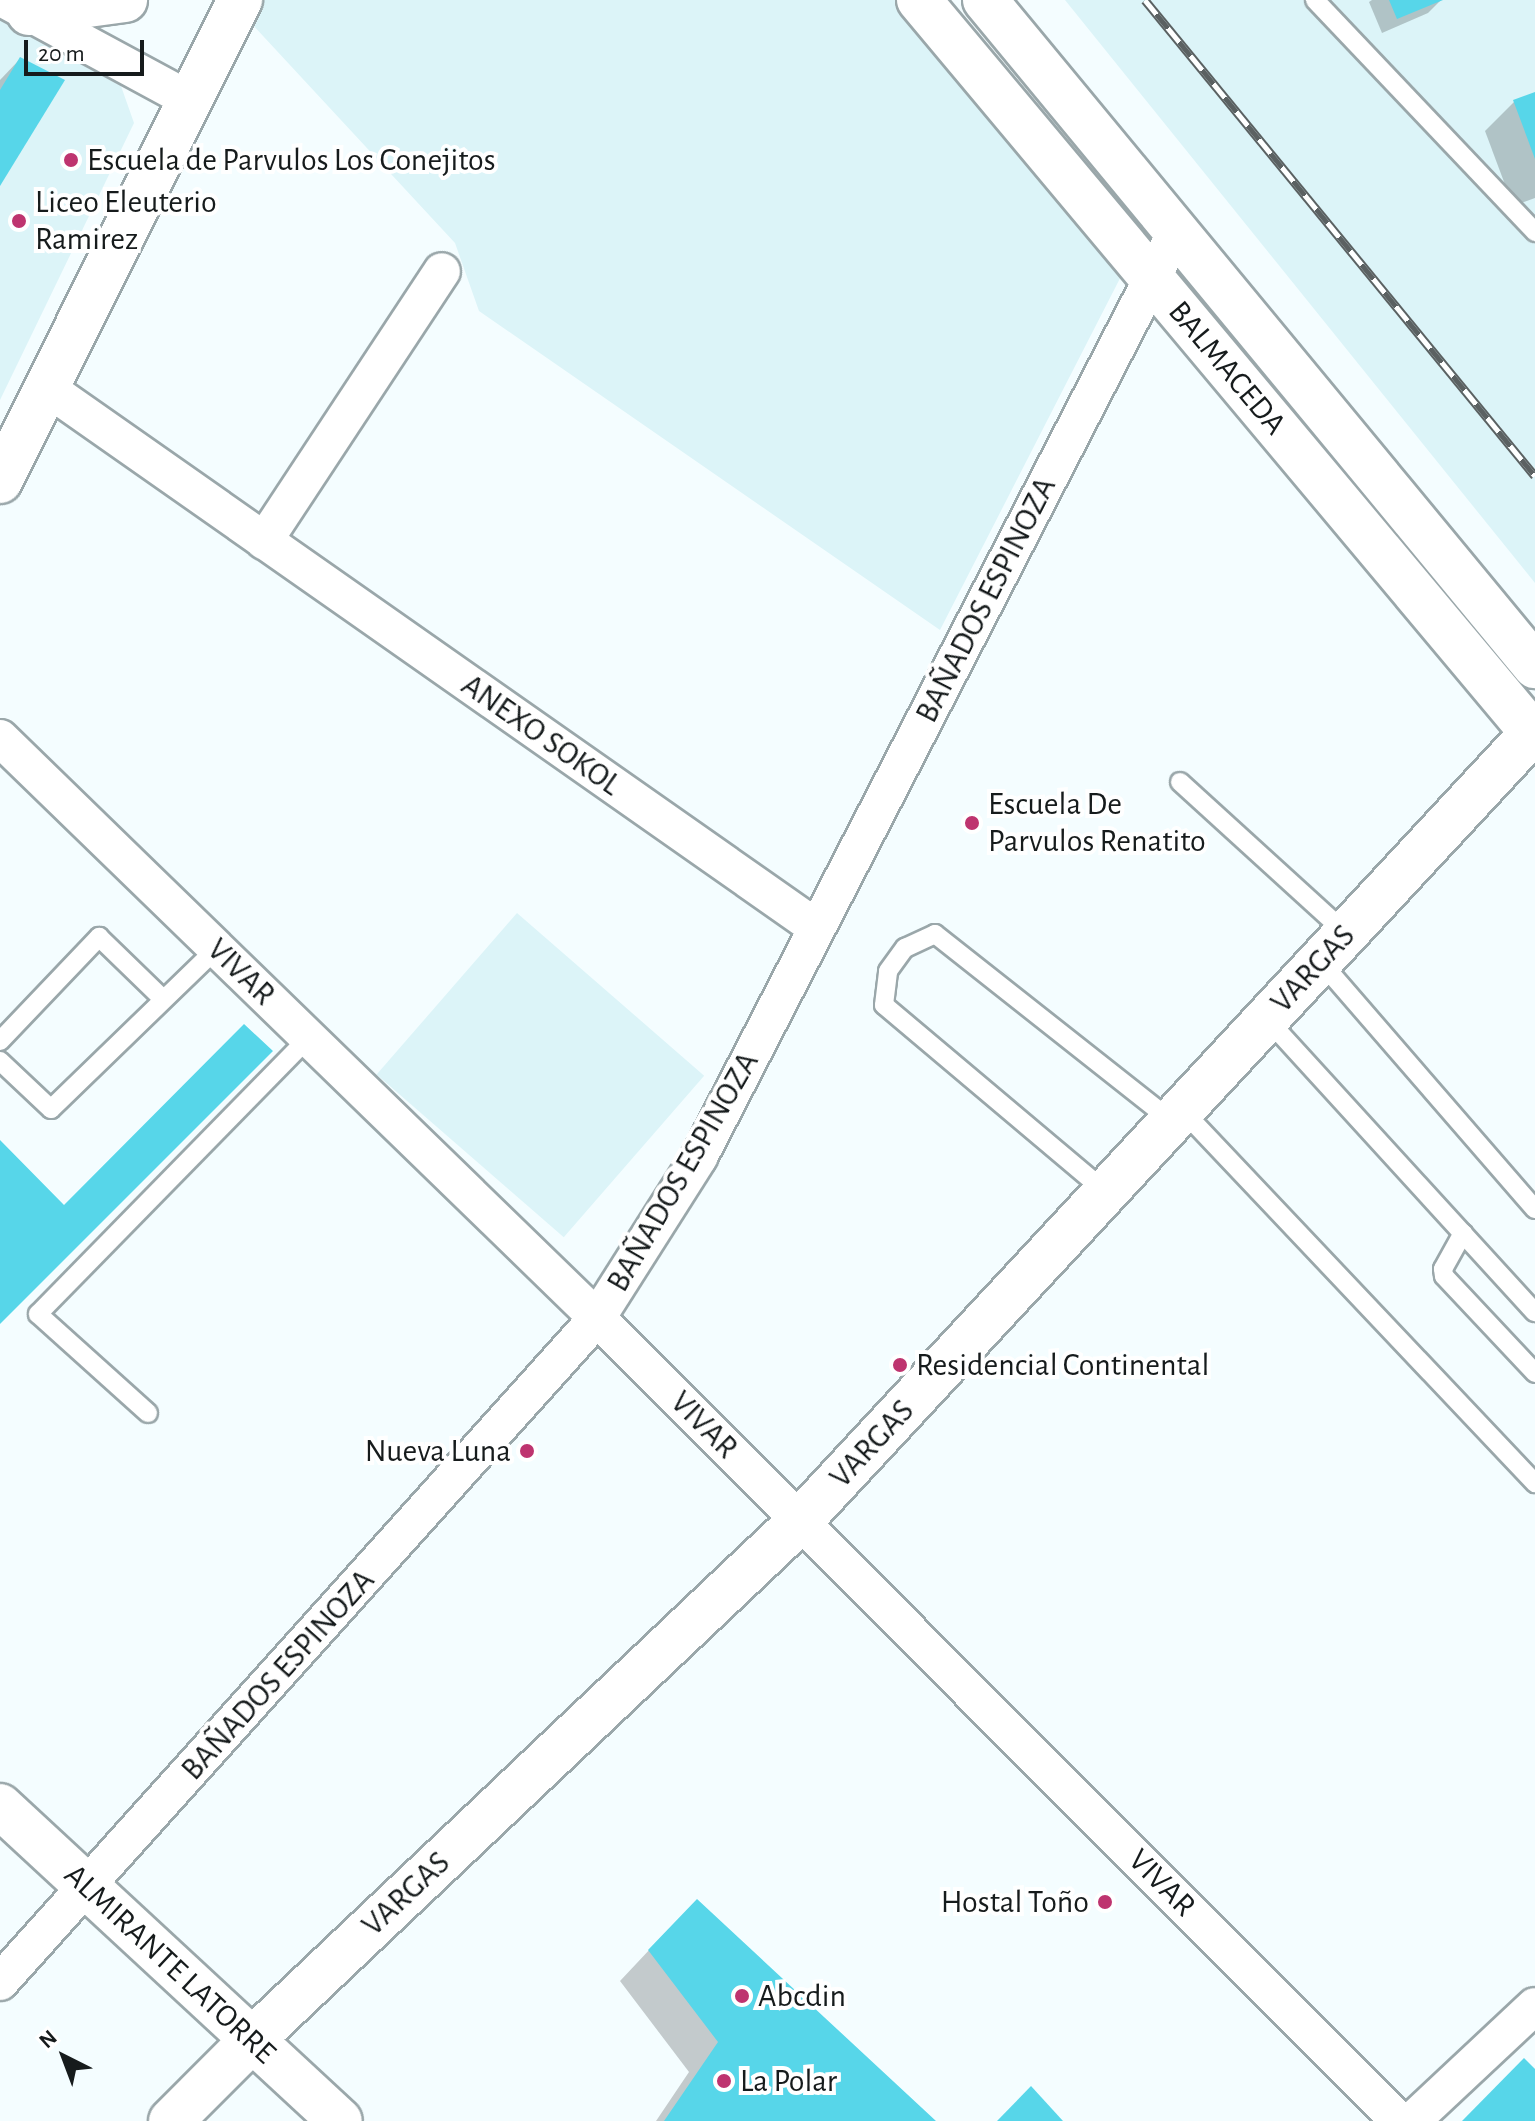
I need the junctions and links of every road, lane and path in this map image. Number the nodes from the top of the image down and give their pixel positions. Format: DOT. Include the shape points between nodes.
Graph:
graph roads {
  1 [pos="125,0"];
  2 [pos="240,0"];
  3 [pos="919,0"];
  4 [pos="985,0"];
  5 [pos="1315,0"];
  6 [pos="17,6"];
  7 [pos="190,100"];
  8 [pos="1176,232"];
  9 [pos="1535,232"];
  10 [pos="442,271"];
  11 [pos="1152,278"];
  12 [pos="47,388"];
  13 [pos="0,481"];
  14 [pos="264,541"];
  15 [pos="1535,666"];
  16 [pos="1534,733"];
  17 [pos="0,738"];
  18 [pos="1180,782"];
  19 [pos="817,928"];
  20 [pos="1333,947"];
  21 [pos="216,949"];
  22 [pos="162,998"];
  23 [pos="1267,1019"];
  24 [pos="308,1038"];
  25 [pos="0,1041"];
  26 [pos="0,1061"];
  27 [pos="1177,1116"];
  28 [pos="1106,1192"];
  29 [pos="1535,1209"];
  30 [pos="1463,1233"];
  31 [pos="1535,1312"];
  32 [pos="597,1318"];
  33 [pos="1535,1373"];
  34 [pos="148,1413"];
  35 [pos="1535,1483"];
  36 [pos="800,1521"];
  37 [pos="0,1806"];
  38 [pos="87,1888"];
  39 [pos="0,1982"];
  40 [pos="1535,2006"];
  41 [pos="253,2039"];
  42 [pos="171,2121"];
  43 [pos="340,2121"];
  44 [pos="1399,2121"];
  45 [pos="1412,2121"];
  1 -- 6 [label="main road"];
  2 -- 7 [label="main road"];
  3 -- 11 [label="main road, BALMACEDA"];
  4 -- 8 [label="main road, BALMACEDA"];
  5 -- 9 [label="lane"];
  6 -- 7 [label="street"];
  7 -- 12 [label="main road"];
  8 -- 11 [label="street, BAÑADOS ESPINOZA"];
  8 -- 15 [label="main road, BALMACEDA"];
  10 -- 14 [label="street"];
  11 -- 16 [label="main road, BALMACEDA"];
  11 -- 19 [label="street, BAÑADOS ESPINOZA"];
  12 -- 13 [label="main road"];
  12 -- 14 [label="street, ANEXO SOKOL"];
  14 -- 19 [label="street, ANEXO SOKOL"];
  16 -- 20 [label="main road, VARGAS"];
  17 -- 21 [label="street, VIVAR" via="111,830"];
  18 -- 20 [label="lane"];
  19 -- 32 [label="street, BAÑADOS ESPINOZA" via="699,1157"];
  20 -- 23 [label="main road, VARGAS"];
  20 -- 29 [label="lane"];
  21 -- 22 [label="lane"];
  21 -- 24 [label="street, VIVAR"];
  22 -- 25 [label="lane" via="99,937"];
  22 -- 26 [label="lane" via="51,1109"];
  23 -- 27 [label="main road, VARGAS"];
  23 -- 30 [label="lane"];
  24 -- 32 [label="street, VIVAR"];
  24 -- 34 [label="lane" via="38,1314"];
  27 -- 28 [label="main road, VARGAS"];
  27 -- 28 [label="lane" via="935,934 905,948 888,971 884,1005"];
  27 -- 35 [label="lane"];
  28 -- 36 [label="main road, VARGAS"];
  30 -- 31 [label="lane"];
  30 -- 33 [label="lane" via="1444,1276"];
  32 -- 36 [label="street, VIVAR"];
  32 -- 38 [label="street, BAÑADOS ESPINOZA"];
  36 -- 41 [label="main road, VARGAS"];
  36 -- 44 [label="street, VIVAR"];
  37 -- 38 [label="main road, ALMIRANTE LATORRE"];
  38 -- 39 [label="street, BAÑADOS ESPINOZA"];
  38 -- 41 [label="main road, ALMIRANTE LATORRE"];
  40 -- 45 [label="street"];
  41 -- 42 [label="main road, VARGAS"];
  41 -- 43 [label="main road, ALMIRANTE LATORRE"];
}
